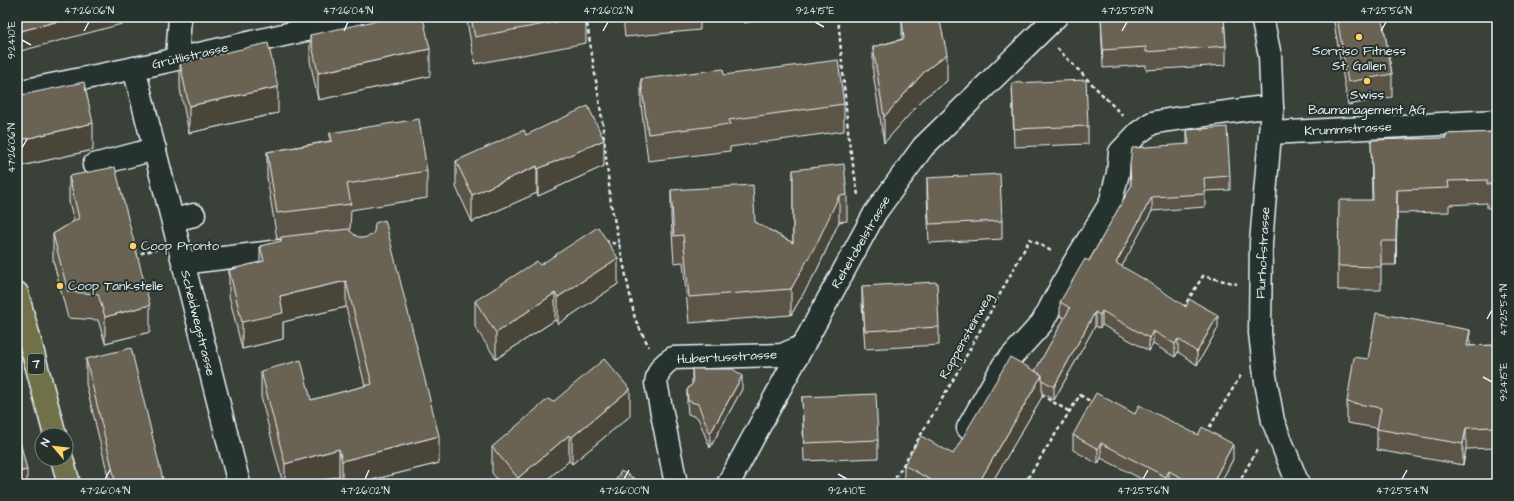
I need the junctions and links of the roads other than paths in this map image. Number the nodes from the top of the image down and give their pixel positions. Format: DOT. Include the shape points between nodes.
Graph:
graph roads {
  1 [pos="180,17"];
  2 [pos="363,17"];
  3 [pos="1066,17"];
  4 [pos="1262,17"];
  5 [pos="177,58"];
  6 [pos="134,68"];
  7 [pos="17,92"];
  8 [pos="1272,108"];
  9 [pos="1497,121"];
  10 [pos="1271,133"];
  11 [pos="154,149"];
  12 [pos="94,165"];
  13 [pos="194,215"];
  14 [pos="173,220"];
  15 [pos="311,248"];
  16 [pos="184,265"];
  17 [pos="17,293"];
  18 [pos="801,347"];
  19 [pos="53,427"];
  20 [pos="968,428"];
  21 [pos="64,467"];
  22 [pos="69,484"];
  23 [pos="240,484"];
  24 [pos="676,484"];
  25 [pos="728,484"];
  26 [pos="1298,484"];
  1 -- 5 [label="street"];
  2 -- 5 [label="street, Grütlistrasse"];
  3 -- 18 [label="street, Rehetobelstrasse" via="923,147 875,213"];
  4 -- 8 [label="street, Flurhofstrasse" via="1270,56"];
  5 -- 6 [label="street, Grütlistrasse"];
  6 -- 7 [label="street, Grütlistrasse"];
  6 -- 11 [label="street, Scheidwegstrasse"];
  8 -- 10 [label="street, Flurhofstrasse"];
  8 -- 20 [label="street" via="1168,120 1152,123 1138,133 1120,152 1118,173 1110,204 1042,323 1003,366"];
  9 -- 10 [label="street, Krummstrasse"];
  10 -- 26 [label="street, Flurhofstrasse" via="1262,243 1260,333 1273,421"];
  11 -- 12 [label="street"];
  11 -- 14 [label="street, Scheidwegstrasse"];
  13 -- 14 [label="street"];
  14 -- 16 [label="street, Scheidwegstrasse"];
  15 -- 16 [label="street"];
  16 -- 23 [label="street, Scheidwegstrasse"];
  17 -- 19 [label="main road, 7"];
  18 -- 24 [label="street, Hubertusstrasse" via="782,355 674,358 663,364 656,383"];
  18 -- 25 [label="street, Rehetobelstrasse"];
  21 -- 22 [label="main road"];
}
